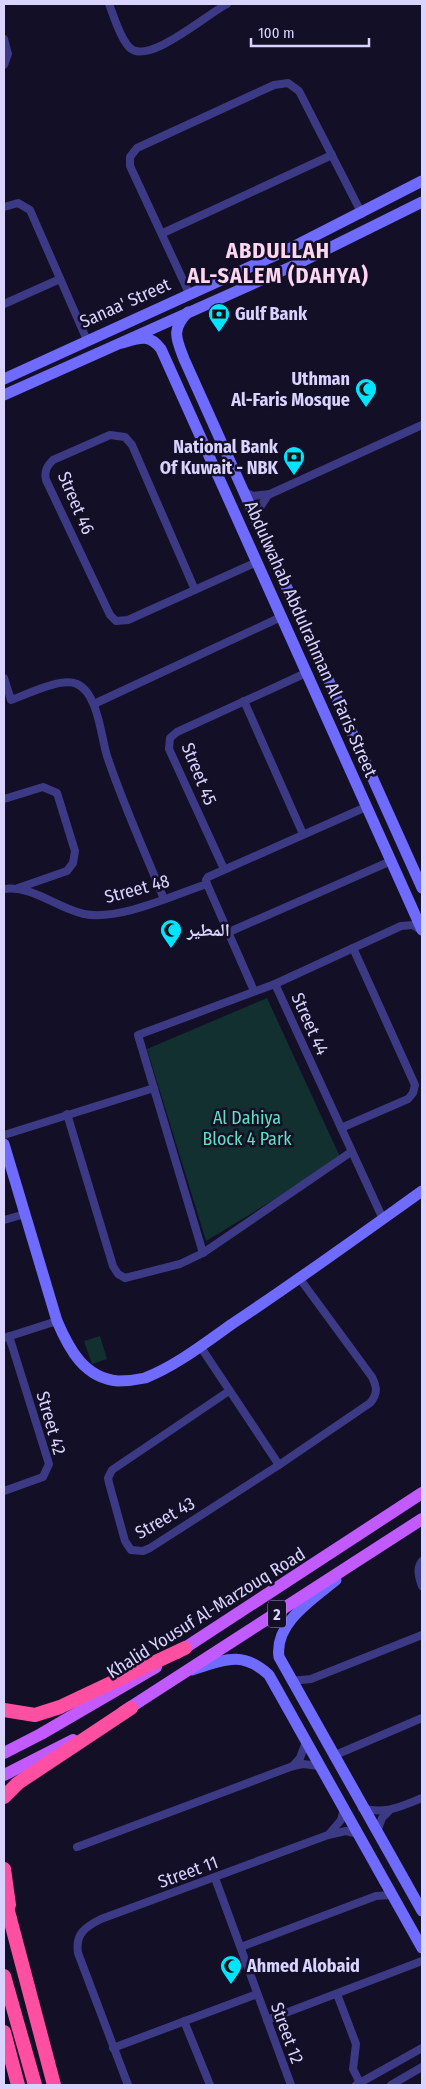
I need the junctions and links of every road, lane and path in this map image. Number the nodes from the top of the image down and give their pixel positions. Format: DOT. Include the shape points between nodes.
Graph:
graph roads {
  1 [pos="109,4"];
  2 [pos="227,4"];
  3 [pos="4,39"];
  4 [pos="4,65"];
  5 [pos="332,155"];
  6 [pos="422,181"];
  7 [pos="422,202"];
  8 [pos="4,207"];
  9 [pos="362,214"];
  10 [pos="163,233"];
  11 [pos="287,250"];
  12 [pos="264,261"];
  13 [pos="295,265"];
  14 [pos="269,277"];
  15 [pos="60,279"];
  16 [pos="190,293"];
  17 [pos="4,304"];
  18 [pos="188,312"];
  19 [pos="87,340"];
  20 [pos="122,343"];
  21 [pos="184,359"];
  22 [pos="168,364"];
  23 [pos="8,377"];
  24 [pos="20,388"];
  25 [pos="4,395"];
  26 [pos="422,425"];
  27 [pos="245,492"];
  28 [pos="270,494"];
  29 [pos="257,518"];
  30 [pos="257,562"];
  31 [pos="195,590"];
  32 [pos="298,609"];
  33 [pos="281,617"];
  34 [pos="305,625"];
  35 [pos="289,634"];
  36 [pos="306,673"];
  37 [pos="4,678"];
  38 [pos="244,701"];
  39 [pos="94,704"];
  40 [pos="4,799"];
  41 [pos="366,807"];
  42 [pos="303,834"];
  43 [pos="407,854"];
  44 [pos="391,861"];
  45 [pos="224,869"];
  46 [pos="416,874"];
  47 [pos="401,883"];
  48 [pos="207,884"];
  49 [pos="18,888"];
  50 [pos="422,888"];
  51 [pos="4,889"];
  52 [pos="164,899"];
  53 [pos="412,908"];
  54 [pos="402,926"];
  55 [pos="422,931"];
  56 [pos="229,932"];
  57 [pos="353,948"];
  58 [pos="275,984"];
  59 [pos="254,991"];
  60 [pos="154,1088"];
  61 [pos="67,1114"];
  62 [pos="341,1128"];
  63 [pos="4,1135"];
  64 [pos="4,1144"];
  65 [pos="351,1152"];
  66 [pos="422,1191"];
  67 [pos="25,1214"];
  68 [pos="383,1219"];
  69 [pos="4,1220"];
  70 [pos="203,1253"];
  71 [pos="300,1279"];
  72 [pos="57,1321"];
  73 [pos="6,1337"];
  74 [pos="200,1346"];
  75 [pos="229,1391"];
  76 [pos="279,1465"];
  77 [pos="4,1490"];
  78 [pos="422,1494"];
  79 [pos="422,1519"];
  80 [pos="422,1560"];
  81 [pos="360,1562"];
  82 [pos="422,1586"];
  83 [pos="422,1635"];
  84 [pos="186,1648"];
  85 [pos="190,1670"];
  86 [pos="311,1679"];
  87 [pos="291,1681"];
  88 [pos="298,1693"];
  89 [pos="131,1708"];
  90 [pos="4,1710"];
  91 [pos="422,1718"];
  92 [pos="314,1723"];
  93 [pos="303,1737"];
  94 [pos="4,1753"];
  95 [pos="333,1756"];
  96 [pos="293,1766"];
  97 [pos="319,1766"];
  98 [pos="344,1774"];
  99 [pos="4,1775"];
  100 [pos="329,1783"];
  101 [pos="354,1792"];
  102 [pos="4,1796"];
  103 [pos="422,1798"];
  104 [pos="342,1806"];
  105 [pos="362,1808"];
  106 [pos="389,1811"];
  107 [pos="376,1832"];
  108 [pos="358,1834"];
  109 [pos="328,1835"];
  110 [pos="77,1847"];
  111 [pos="4,1869"];
  112 [pos="215,1878"];
  113 [pos="385,1883"];
  114 [pos="392,1895"];
  115 [pos="4,1896"];
  116 [pos="376,1896"];
  117 [pos="422,1911"];
  118 [pos="12,1923"];
  119 [pos="241,1947"];
  120 [pos="422,1948"];
  121 [pos="422,1961"];
  122 [pos="4,1976"];
  123 [pos="257,1994"];
  124 [pos="338,1994"];
  125 [pos="267,2020"];
  126 [pos="184,2021"];
  127 [pos="4,2032"];
  128 [pos="113,2048"];
  129 [pos="422,2048"];
  130 [pos="422,2067"];
  131 [pos="358,2084"];
  132 [pos="18,2085"];
  133 [pos="36,2085"];
  134 [pos="54,2085"];
  135 [pos="128,2085"];
  136 [pos="210,2085"];
  137 [pos="291,2085"];
  138 [pos="391,2085"];
  1 -- 2 [label="street" via="129,47 138,52 149,51 172,40"];
  3 -- 4 [label="street" via="8,54"];
  5 -- 9 [label="street"];
  5 -- 10 [label="street"];
  5 -- 10 [label="street" via="299,91 282,83 137,148 130,157 130,166"];
  6 -- 9 [label="street, Sanaa' Street"];
  7 -- 13 [label="street, Sanaa' Street"];
  8 -- 15 [label="street" via="18,203 30,210"];
  9 -- 11 [label="street, Sanaa' Street"];
  10 -- 16 [label="street"];
  11 -- 12 [label="street, Sanaa' Street"];
  11 -- 13 [label="street" via="287,261"];
  12 -- 14 [label="street" via="273,266"];
  12 -- 16 [label="street, Sanaa' Street"];
  13 -- 14 [label="street, Sanaa' Street"];
  14 -- 18 [label="street, Sanaa' Street"];
  15 -- 17 [label="street"];
  15 -- 19 [label="street"];
  16 -- 19 [label="street, Sanaa' Street"];
  18 -- 20 [label="street, Sanaa' Street"];
  18 -- 21 [label="street, Abdulwahab Abdulrahman Al Faris Street" via="177,325 176,332"];
  19 -- 23 [label="street, Sanaa' Street"];
  20 -- 22 [label="street, Abdulwahab Abdulrahman Al Faris Street" via="149,338 162,349"];
  20 -- 24 [label="street, Sanaa' Street"];
  21 -- 22 [label="street" via="174,354"];
  21 -- 27 [label="street, Abdulwahab Abdulrahman Al Faris Street"];
  22 -- 30 [label="street, Abdulwahab Abdulrahman Al Faris Street"];
  23 -- 24 [label="street" via="10,385"];
  24 -- 25 [label="street, Sanaa' Street"];
  26 -- 28 [label="street"];
  27 -- 28 [label="street" via="253,496"];
  27 -- 29 [label="street, Abdulwahab Abdulrahman Al Faris Street"];
  28 -- 29 [label="street" via="259,509"];
  29 -- 32 [label="street, Abdulwahab Abdulrahman Al Faris Street"];
  30 -- 31 [label="street, Street 46"];
  30 -- 33 [label="street, Abdulwahab Abdulrahman Al Faris Street"];
  31 -- 31 [label="street, Street 46" via="128,620 112,619 46,480 48,465 110,435 120,435 129,440"];
  32 -- 33 [label="street" via="292,618"];
  32 -- 34 [label="street, Abdulwahab Abdulrahman Al Faris Street"];
  33 -- 35 [label="street, Abdulwahab Abdulrahman Al Faris Street"];
  33 -- 39 [label="street"];
  34 -- 35 [label="street" via="294,624"];
  34 -- 43 [label="street, Abdulwahab Abdulrahman Al Faris Street"];
  35 -- 36 [label="street, Abdulwahab Abdulrahman Al Faris Street"];
  36 -- 38 [label="street, Street 45"];
  36 -- 41 [label="street, Abdulwahab Abdulrahman Al Faris Street"];
  37 -- 39 [label="street" via="11,700 66,681 78,684"];
  38 -- 42 [label="street"];
  38 -- 45 [label="street, Street 45" via="177,732 169,742"];
  39 -- 52 [label="street" via="107,756"];
  40 -- 49 [label="street, Street 48" via="42,787 57,793 75,851 73,863 67,871"];
  41 -- 42 [label="street"];
  41 -- 44 [label="street, Abdulwahab Abdulrahman Al Faris Street"];
  42 -- 45 [label="street"];
  43 -- 44 [label="street" via="399,864"];
  43 -- 46 [label="street, Abdulwahab Abdulrahman Al Faris Street"];
  44 -- 47 [label="street, Abdulwahab Abdulrahman Al Faris Street"];
  44 -- 56 [label="street"];
  45 -- 48 [label="street" via="208,876"];
  46 -- 47 [label="street" via="407,871"];
  46 -- 50 [label="street, Abdulwahab Abdulrahman Al Faris Street"];
  47 -- 53 [label="street, Abdulwahab Abdulrahman Al Faris Street"];
  48 -- 52 [label="street, Street 48"];
  48 -- 56 [label="street"];
  49 -- 51 [label="street, Street 48"];
  49 -- 52 [label="street, Street 48" via="86,914 118,913"];
  53 -- 54 [label="street"];
  53 -- 55 [label="street, Abdulwahab Abdulrahman Al Faris Street"];
  54 -- 55 [label="street" via="413,925"];
  54 -- 57 [label="street, Street 44"];
  56 -- 59 [label="street"];
  57 -- 58 [label="street, Street 44"];
  57 -- 62 [label="street" via="415,1085 408,1099"];
  58 -- 59 [label="street"];
  58 -- 62 [label="street, Street 44"];
  59 -- 60 [label="street" via="138,1035"];
  60 -- 61 [label="street"];
  60 -- 70 [label="street"];
  61 -- 63 [label="street"];
  61 -- 70 [label="street" via="113,1266 121,1277 131,1278 180,1264"];
  62 -- 65 [label="street, Street 44"];
  64 -- 67 [label="street"];
  65 -- 68 [label="street, Street 44"];
  65 -- 70 [label="street"];
  66 -- 68 [label="street"];
  67 -- 69 [label="street"];
  67 -- 72 [label="street"];
  68 -- 71 [label="street"];
  71 -- 74 [label="street"];
  71 -- 76 [label="street, Street 43" via="372,1377 377,1391 370,1403"];
  72 -- 73 [label="street, Street 42"];
  72 -- 74 [label="street" via="81,1364 98,1375 117,1380 144,1378"];
  73 -- 77 [label="street, Street 42" via="49,1464 43,1477"];
  74 -- 75 [label="street"];
  75 -- 76 [label="street"];
  75 -- 76 [label="street, Street 43" via="112,1470 108,1478 128,1547 137,1552 150,1548"];
  78 -- 84 [label="main road, Khalid Yousuf Al-Marzouq Road / 2"];
  79 -- 81 [label="main road, 2"];
  80 -- 82 [label="street" via="419,1571"];
  81 -- 85 [label="main road, 2"];
  81 -- 87 [label="street" via="289,1622 280,1635 279,1657"];
  83 -- 86 [label="street"];
  84 -- 90 [label="highway" via="60,1707 35,1715"];
  84 -- 94 [label="main road, Khalid Yousuf Al-Marzouq Road / 2"];
  85 -- 89 [label="main road, 2"];
  85 -- 93 [label="street" via="241,1658 258,1664 269,1675"];
  86 -- 87 [label="street"];
  86 -- 88 [label="street"];
  87 -- 88 [label="street"];
  88 -- 92 [label="street"];
  89 -- 99 [label="main road, 2"];
  89 -- 102 [label="highway" via="18,1783"];
  91 -- 95 [label="street"];
  92 -- 93 [label="street" via="302,1722"];
  92 -- 95 [label="street"];
  93 -- 96 [label="street" via="300,1758"];
  93 -- 97 [label="street"];
  95 -- 98 [label="street"];
  96 -- 97 [label="street"];
  96 -- 110 [label="street"];
  97 -- 100 [label="street"];
  98 -- 100 [label="street" via="339,1783"];
  98 -- 101 [label="street"];
  100 -- 104 [label="street"];
  101 -- 104 [label="street" via="343,1793"];
  101 -- 105 [label="street"];
  103 -- 106 [label="street"];
  104 -- 108 [label="street"];
  104 -- 109 [label="street" via="341,1820"];
  105 -- 106 [label="street"];
  105 -- 107 [label="street"];
  106 -- 107 [label="street"];
  107 -- 117 [label="street"];
  108 -- 109 [label="street, Street 11" via="346,1831"];
  108 -- 113 [label="street"];
  109 -- 112 [label="street, Street 11"];
  111 -- 118 [label="highway"];
  112 -- 119 [label="street, Street 12"];
  112 -- 128 [label="street, Street 11" via="88,1926 78,1938 78,1953"];
  113 -- 114 [label="street"];
  113 -- 116 [label="street"];
  114 -- 116 [label="street"];
  114 -- 120 [label="street"];
  115 -- 118 [label="highway"];
  116 -- 119 [label="street"];
  118 -- 134 [label="highway"];
  119 -- 123 [label="street, Street 12"];
  121 -- 124 [label="street"];
  122 -- 133 [label="highway"];
  123 -- 125 [label="street, Street 12"];
  123 -- 126 [label="street"];
  124 -- 125 [label="street"];
  124 -- 131 [label="street" via="356,2044 353,2069"];
  125 -- 137 [label="street, Street 12"];
  126 -- 128 [label="street"];
  126 -- 136 [label="street"];
  127 -- 132 [label="highway"];
  128 -- 135 [label="street"];
  129 -- 131 [label="street"];
  130 -- 138 [label="street"];
}
